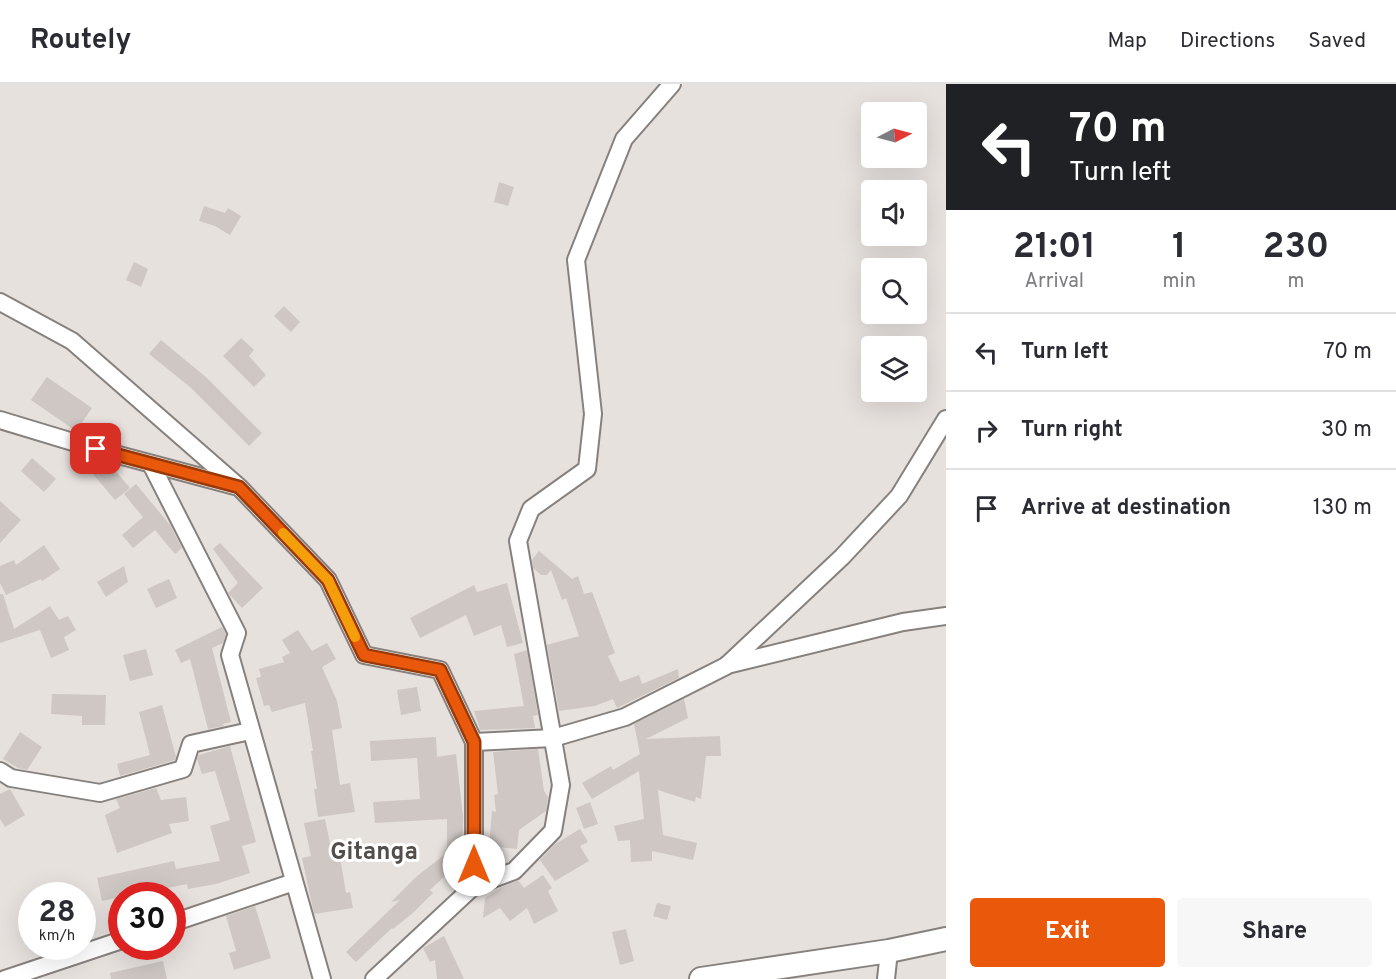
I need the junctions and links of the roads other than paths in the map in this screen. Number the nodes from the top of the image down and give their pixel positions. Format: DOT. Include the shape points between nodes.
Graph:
graph roads {
  1 [pos="672,84"];
  2 [pos="0,302"];
  3 [pos="946,419"];
  4 [pos="0,420"];
  5 [pos="151,464"];
  6 [pos="239,487"];
  7 [pos="946,616"];
  8 [pos="726,666"];
  9 [pos="250,730"];
  10 [pos="553,738"];
  11 [pos="474,742"];
  12 [pos="0,771"];
  13 [pos="294,882"];
  14 [pos="474,886"];
  15 [pos="186,918"];
  16 [pos="946,939"];
  17 [pos="108,945"];
  18 [pos="889,951"];
  19 [pos="5,979"];
  20 [pos="322,979"];
  21 [pos="374,979"];
  22 [pos="701,979"];
  23 [pos="886,979"];
  1 -- 10 [label="street" via="624,139 576,260 593,414 587,469 531,509 518,541"];
  2 -- 6 [label="street" via="72,341"];
  3 -- 8 [label="street" via="899,496 842,557"];
  4 -- 5 [label="street"];
  5 -- 6 [label="street"];
  5 -- 9 [label="street" via="237,633 230,655"];
  6 -- 11 [label="street" via="328,580 364,655 440,670"];
  7 -- 8 [label="street" via="903,622"];
  8 -- 10 [label="street" via="625,717"];
  9 -- 12 [label="street" via="191,744 183,770 100,793 12,778"];
  9 -- 13 [label="street"];
  10 -- 11 [label="street"];
  10 -- 14 [label="street" via="561,785 554,831 514,871"];
  11 -- 14 [label="street"];
  13 -- 15 [label="street"];
  13 -- 20 [label="street"];
  14 -- 21 [label="street"];
  16 -- 18 [label="main road"];
  17 -- 19 [label="street"];
  18 -- 22 [label="main road"];
  18 -- 23 [label="street"];
}
